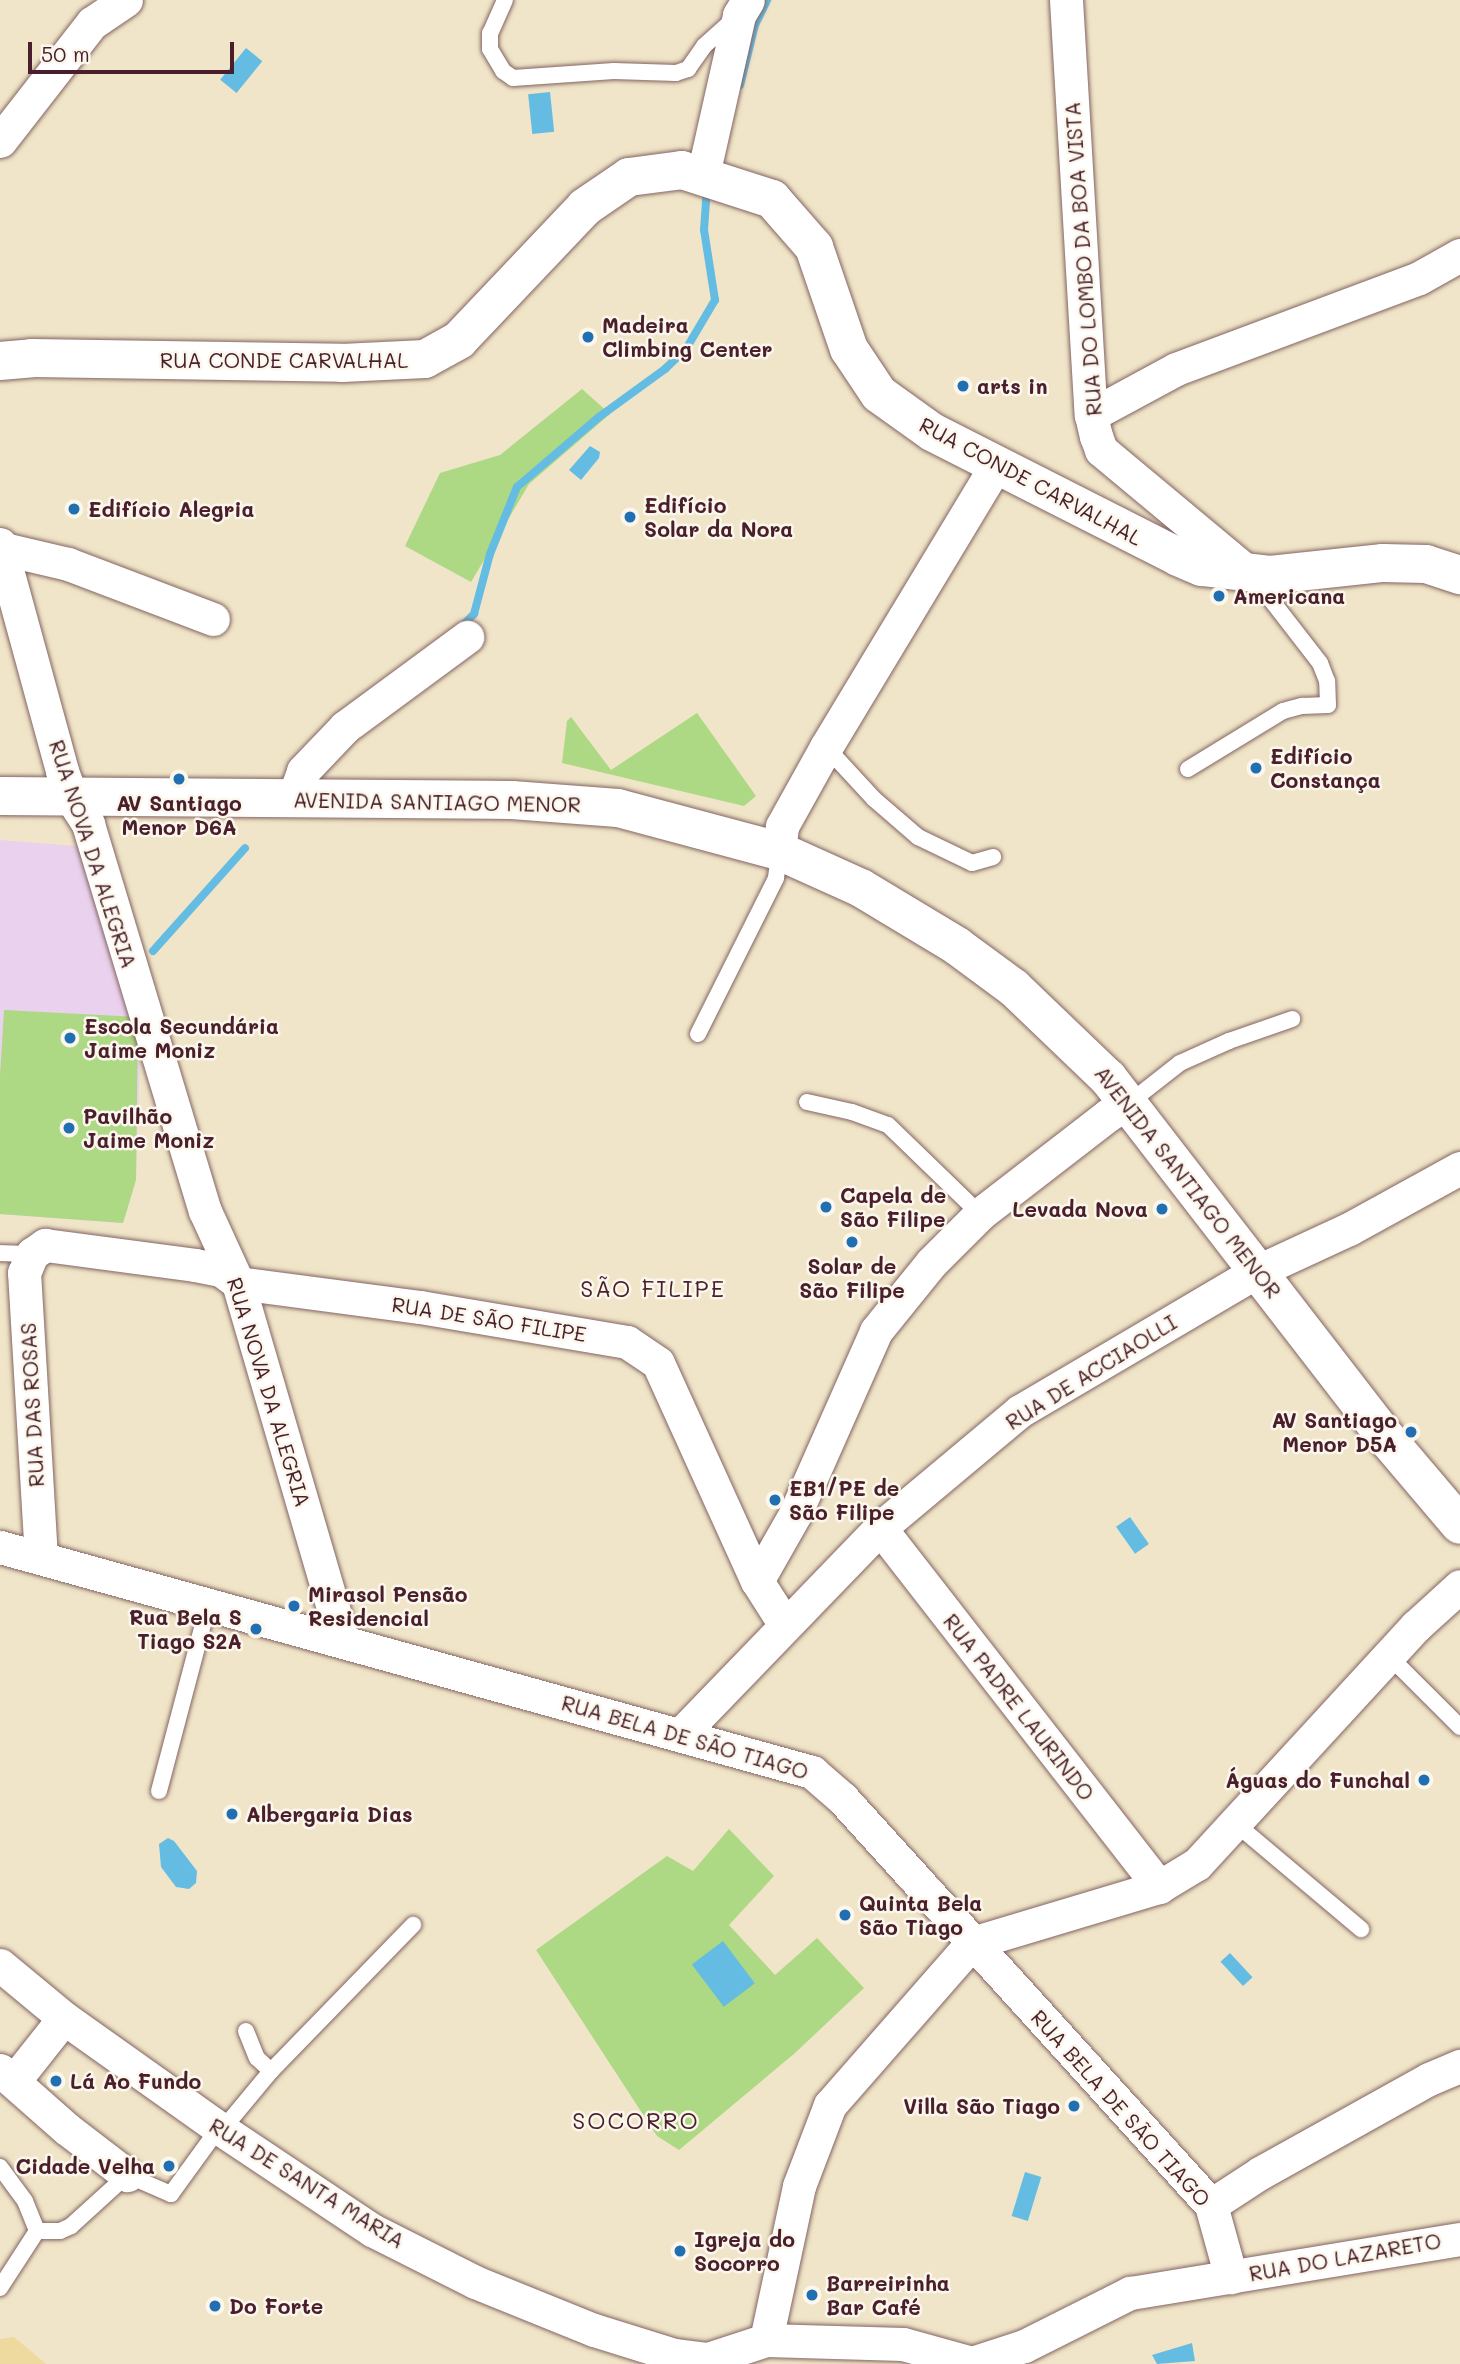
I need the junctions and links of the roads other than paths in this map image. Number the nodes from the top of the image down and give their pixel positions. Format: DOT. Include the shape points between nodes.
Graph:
graph roads {
  1 [pos="126,0"];
  2 [pos="506,0"];
  3 [pos="1066,0"];
  4 [pos="743,7"];
  5 [pos="0,141"];
  6 [pos="703,175"];
  7 [pos="1460,255"];
  8 [pos="0,361"];
  9 [pos="1091,415"];
  10 [pos="997,464"];
  11 [pos="1,547"];
  12 [pos="1250,573"];
  13 [pos="1460,575"];
  14 [pos="213,619"];
  15 [pos="467,637"];
  16 [pos="826,747"];
  17 [pos="1188,769"];
  18 [pos="0,796"];
  19 [pos="72,799"];
  20 [pos="293,799"];
  21 [pos="779,851"];
  22 [pos="993,857"];
  23 [pos="1292,1019"];
  24 [pos="698,1034"];
  25 [pos="807,1102"];
  26 [pos="1129,1103"];
  27 [pos="1460,1168"];
  28 [pos="980,1214"];
  29 [pos="16,1254"];
  30 [pos="1258,1271"];
  31 [pos="238,1283"];
  32 [pos="1460,1525"];
  33 [pos="880,1528"];
  34 [pos="0,1547"];
  35 [pos="41,1558"];
  36 [pos="757,1581"];
  37 [pos="1460,1586"];
  38 [pos="208,1605"];
  39 [pos="785,1625"];
  40 [pos="343,1642"];
  41 [pos="1390,1657"];
  42 [pos="1460,1727"];
  43 [pos="681,1734"];
  44 [pos="159,1791"];
  45 [pos="1235,1823"];
  46 [pos="1158,1887"];
  47 [pos="413,1925"];
  48 [pos="1361,1929"];
  49 [pos="972,1942"];
  50 [pos="0,1965"];
  51 [pos="64,2018"];
  52 [pos="246,2031"];
  53 [pos="1460,2066"];
  54 [pos="271,2071"];
  55 [pos="7,2076"];
  56 [pos="220,2129"];
  57 [pos="0,2167"];
  58 [pos="127,2175"];
  59 [pos="1211,2205"];
  60 [pos="37,2231"];
  61 [pos="1460,2238"];
  62 [pos="1231,2277"];
  63 [pos="0,2288"];
  64 [pos="766,2340"];
  65 [pos="1024,2346"];
  1 -- 5 [label="street" via="92,23"];
  2 -- 4 [label="lane" via="490,33 490,49 513,78 614,71 676,74 688,69"];
  3 -- 9 [label="street, RUA DO LOMBO DA BOA VISTA"];
  4 -- 6 [label="street"];
  6 -- 8 [label="main road, RUA CONDE CARVALHAL" via="682,170 629,177 585,207 459,340 425,359 342,363"];
  6 -- 10 [label="main road, RUA CONDE CARVALHAL" via="772,199 800,229 814,247 849,349 879,394 932,432"];
  7 -- 9 [label="street" via="1419,278 1175,369"];
  9 -- 12 [label="street, RUA DO LOMBO DA BOA VISTA" via="1101,450"];
  10 -- 12 [label="main road, RUA CONDE CARVALHAL" via="1178,557 1202,567"];
  10 -- 16 [label="street"];
  11 -- 14 [label="street" via="68,564"];
  11 -- 19 [label="street, RUA NOVA DA ALEGRIA"];
  12 -- 13 [label="main road, RUA CONDE CARVALHAL" via="1383,563 1426,564"];
  12 -- 17 [label="lane" via="1320,663 1327,681 1328,705 1283,712"];
  15 -- 20 [label="street" via="345,727 303,771"];
  16 -- 21 [label="street" via="782,826"];
  16 -- 22 [label="lane" via="874,799 918,837 972,863"];
  18 -- 19 [label="main road, AVENIDA SANTIAGO MENOR"];
  19 -- 20 [label="main road, AVENIDA SANTIAGO MENOR"];
  19 -- 31 [label="street, RUA NOVA DA ALEGRIA" via="88,824 205,1210"];
  20 -- 21 [label="main road, AVENIDA SANTIAGO MENOR" via="512,800 618,808"];
  21 -- 24 [label="lane" via="776,878"];
  21 -- 26 [label="main road, AVENIDA SANTIAGO MENOR" via="861,888 957,946 1066,1034"];
  23 -- 26 [label="lane" via="1180,1063"];
  25 -- 28 [label="lane" via="888,1125"];
  26 -- 28 [label="street"];
  26 -- 30 [label="main road, AVENIDA SANTIAGO MENOR"];
  27 -- 30 [label="street, RUA DE ACCIAOLLI" via="1349,1229"];
  28 -- 36 [label="street" via="931,1263 876,1331 795,1514"];
  29 -- 31 [label="street, RUA DE SÃO FILIPE" via="45,1245 221,1270"];
  29 -- 35 [label="street, RUA DAS ROSAS" via="24,1273"];
  30 -- 32 [label="main road, AVENIDA SANTIAGO MENOR"];
  30 -- 33 [label="street, RUA DE ACCIAOLLI" via="1020,1411"];
  31 -- 36 [label="street, RUA DE SÃO FILIPE" via="420,1307 627,1342 657,1363"];
  31 -- 40 [label="street, RUA NOVA DA ALEGRIA"];
  33 -- 39 [label="street, RUA DE ACCIAOLLI"];
  33 -- 46 [label="street, RUA PADRE LAURINDO"];
  34 -- 35 [label="street, RUA BELA DE SÃO TIAGO"];
  35 -- 38 [label="street, RUA BELA DE SÃO TIAGO"];
  36 -- 39 [label="street, RUA DE SÃO FILIPE"];
  37 -- 41 [label="street"];
  38 -- 40 [label="street, RUA BELA DE SÃO TIAGO"];
  38 -- 44 [label="lane"];
  39 -- 43 [label="street, RUA DE ACCIAOLLI"];
  40 -- 43 [label="street, RUA BELA DE SÃO TIAGO"];
  41 -- 42 [label="lane"];
  41 -- 45 [label="street"];
  43 -- 49 [label="street, RUA BELA DE SÃO TIAGO" via="800,1768 825,1782"];
  45 -- 46 [label="street" via="1197,1864"];
  45 -- 48 [label="lane"];
  46 -- 49 [label="street"];
  47 -- 54 [label="lane"];
  49 -- 59 [label="street, RUA BELA DE SÃO TIAGO"];
  49 -- 64 [label="street" via="830,2105 799,2186"];
  50 -- 51 [label="street, RUA DE SANTA MARIA"];
  51 -- 55 [label="street"];
  51 -- 56 [label="street, RUA DE SANTA MARIA"];
  52 -- 54 [label="lane" via="257,2058"];
  53 -- 59 [label="street" via="1429,2079"];
  54 -- 56 [label="lane"];
  55 -- 58 [label="street"];
  56 -- 58 [label="lane" via="171,2194"];
  56 -- 64 [label="street, RUA DE SANTA MARIA" via="372,2230 475,2281 594,2330 674,2355 708,2359"];
  57 -- 60 [label="lane" via="25,2201"];
  58 -- 60 [label="lane" via="71,2226"];
  59 -- 62 [label="street, RUA BELA DE SÃO TIAGO"];
  60 -- 63 [label="lane"];
  61 -- 62 [label="street, RUA DO LAZARETO"];
  62 -- 65 [label="street, RUA DO LAZARETO" via="1130,2293"];
  64 -- 65 [label="street, RUA DE SANTA MARIA" via="904,2343 972,2363"];
}
